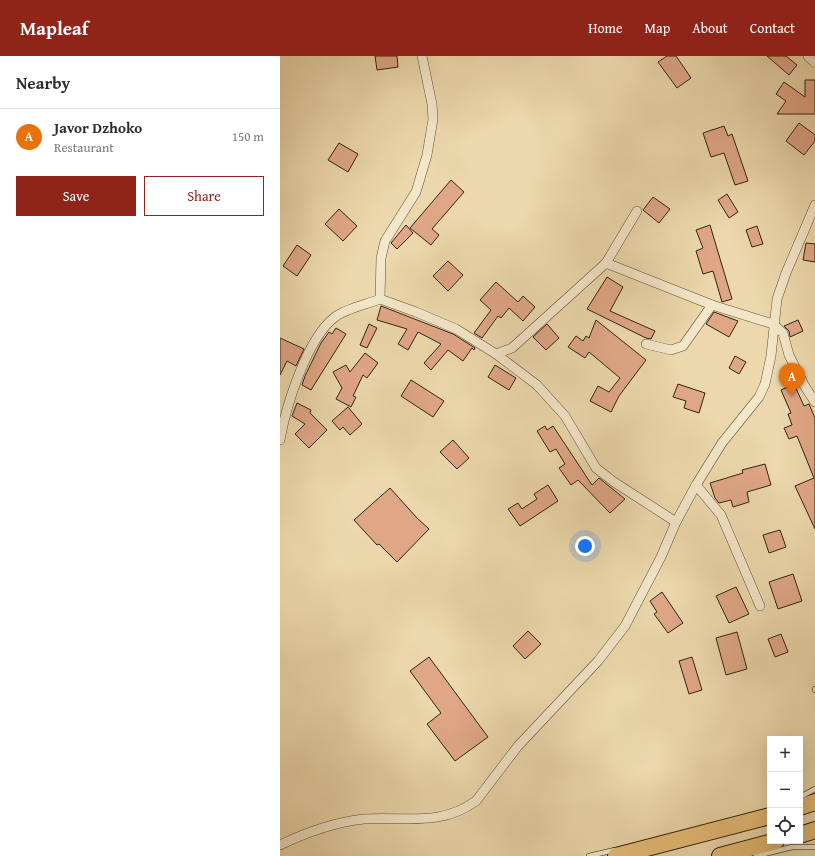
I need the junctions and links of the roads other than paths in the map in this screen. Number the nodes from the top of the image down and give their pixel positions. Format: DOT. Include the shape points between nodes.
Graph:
graph roads {
  1 [pos="422,56"];
  2 [pos="808,56"];
  3 [pos="815,63"];
  4 [pos="815,205"];
  5 [pos="637,211"];
  6 [pos="606,263"];
  7 [pos="380,299"];
  8 [pos="712,305"];
  9 [pos="773,324"];
  10 [pos="646,344"];
  11 [pos="496,354"];
  12 [pos="815,402"];
  13 [pos="280,440"];
  14 [pos="696,485"];
  15 [pos="676,522"];
  16 [pos="760,606"];
  17 [pos="815,789"];
  18 [pos="803,796"];
  19 [pos="815,802"];
  20 [pos="803,806"];
  21 [pos="767,811"];
  22 [pos="767,817"];
  23 [pos="815,830"];
  24 [pos="803,834"];
  25 [pos="666,837"];
  26 [pos="767,843"];
  27 [pos="280,846"];
  28 [pos="815,847"];
  29 [pos="618,852"];
  30 [pos="589,856"];
  31 [pos="720,856"];
  32 [pos="756,856"];
  1 -- 7 [label="street" via="433,119 427,155 416,192 385,241 381,258"];
  2 -- 3 [label="street"];
  4 -- 9 [label="street" via="786,273 777,299"];
  5 -- 6 [label="street"];
  6 -- 8 [label="street"];
  6 -- 11 [label="street" via="512,348"];
  7 -- 11 [label="street" via="456,329"];
  7 -- 13 [label="street" via="336,316 318,333 290,397"];
  8 -- 9 [label="street"];
  8 -- 10 [label="street" via="683,346 671,350"];
  9 -- 12 [label="street" via="784,333 789,355"];
  9 -- 14 [label="street" via="771,356 759,398 722,443"];
  11 -- 15 [label="street" via="537,385 565,416 596,468"];
  14 -- 15 [label="street"];
  14 -- 16 [label="street" via="721,515"];
  15 -- 27 [label="street" via="625,626 598,661 518,746 476,801 455,813 441,817 364,819 324,828"];
  17 -- 18 [label="lane"];
  19 -- 20 [label="highway"];
  21 -- 25 [label="lane"];
  22 -- 29 [label="highway"];
  23 -- 24 [label="highway"];
  26 -- 31 [label="highway"];
  28 -- 32 [label="lane" via="792,847"];
  29 -- 30 [label="lane"];
}
